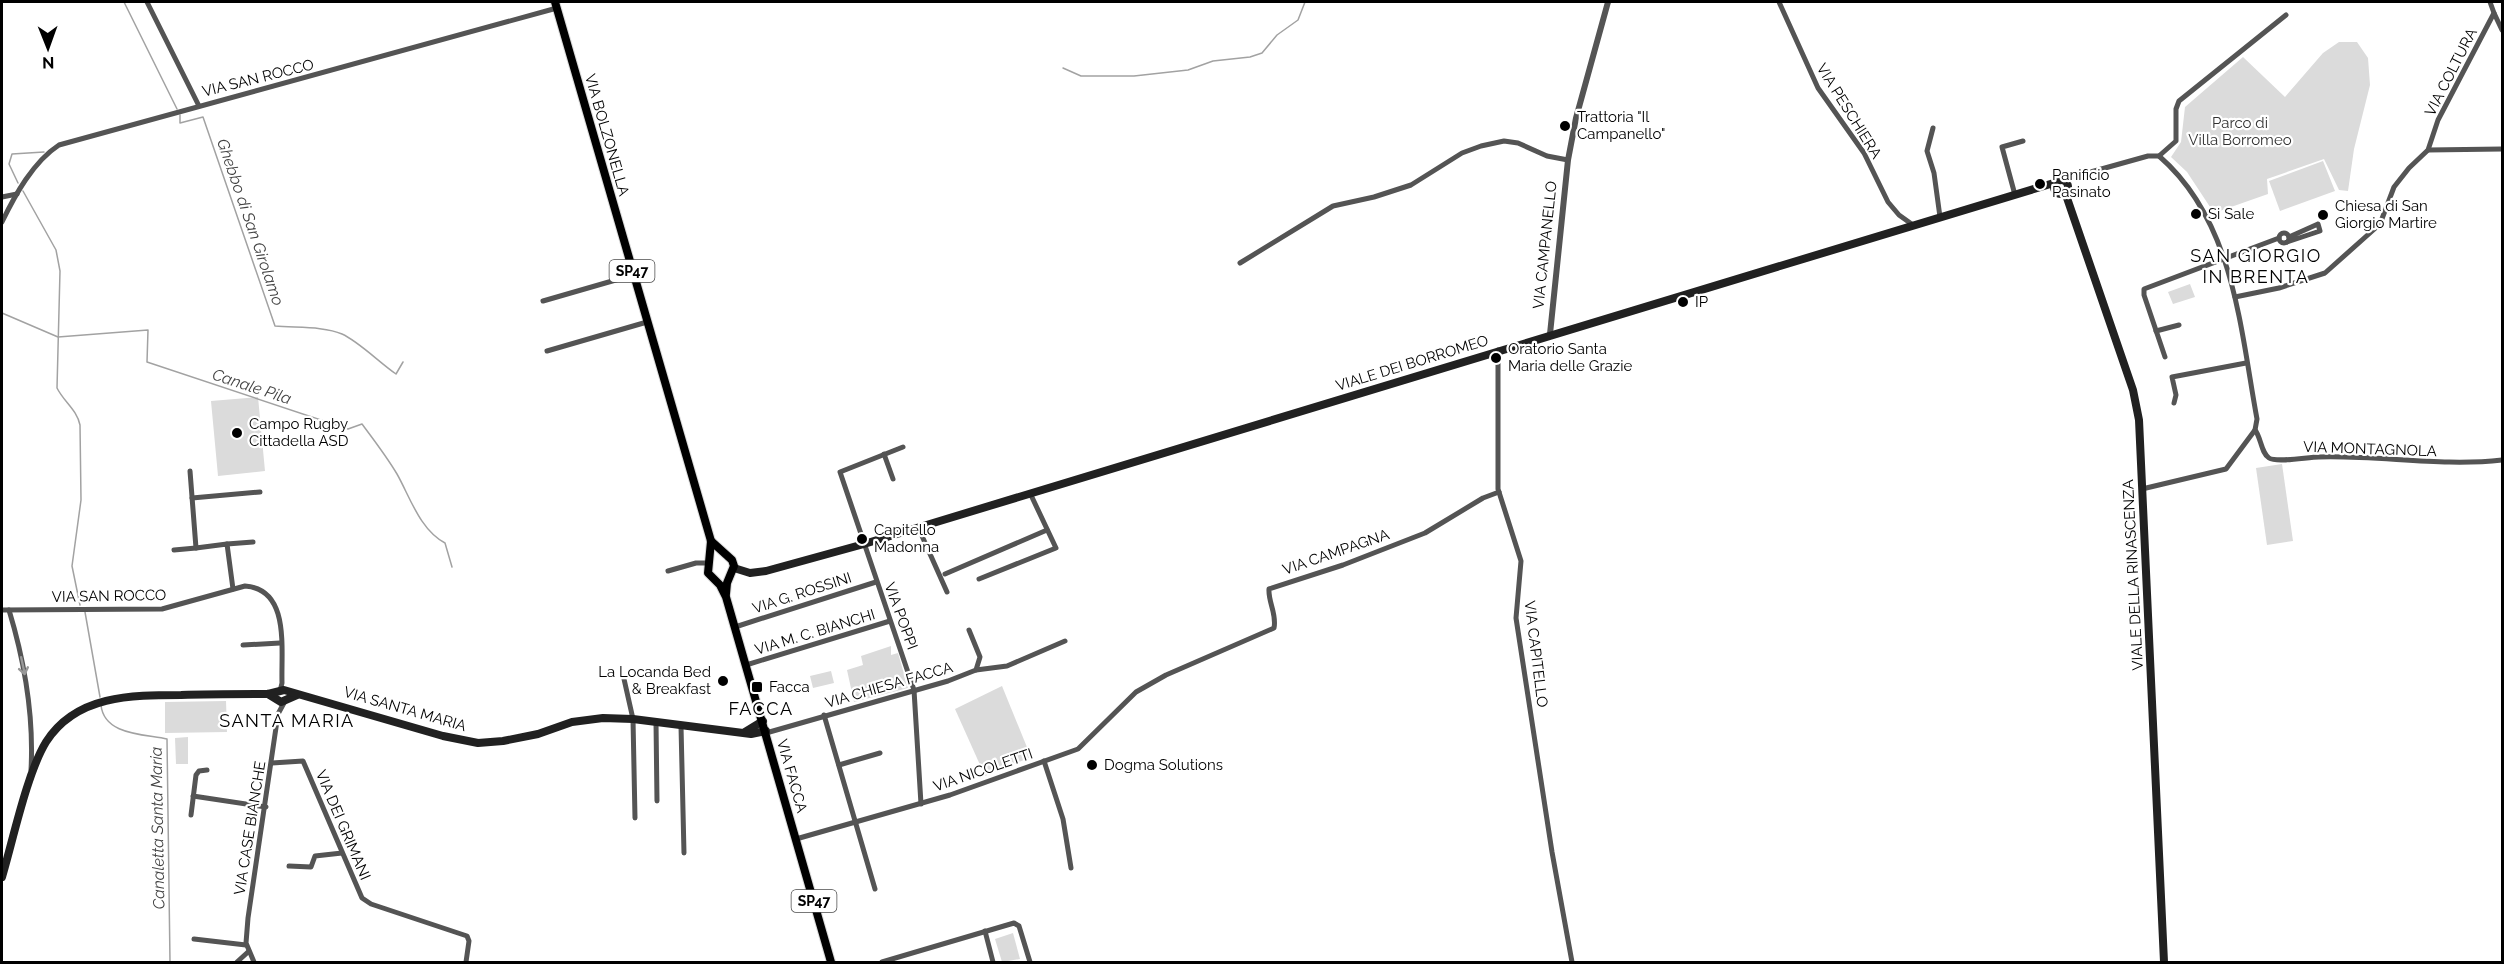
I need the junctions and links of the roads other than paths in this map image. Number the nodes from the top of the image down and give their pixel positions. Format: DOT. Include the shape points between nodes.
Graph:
graph roads {
  1 [pos="147,2"];
  2 [pos="1608,2"];
  3 [pos="1779,2"];
  4 [pos="2490,2"];
  5 [pos="556,5"];
  6 [pos="2494,13"];
  7 [pos="2286,15"];
  8 [pos="2502,30"];
  9 [pos="199,106"];
  10 [pos="1933,128"];
  11 [pos="2435,135"];
  12 [pos="2023,141"];
  13 [pos="2443,148"];
  14 [pos="2502,149"];
  15 [pos="2428,150"];
  16 [pos="2159,156"];
  17 [pos="1568,160"];
  18 [pos="2063,189"];
  19 [pos="16,194"];
  20 [pos="2015,195"];
  21 [pos="2,197"];
  22 [pos="1940,217"];
  23 [pos="2,222"];
  24 [pos="1913,225"];
  25 [pos="2288,239"];
  26 [pos="2225,260"];
  27 [pos="1240,263"];
  28 [pos="633,275"];
  29 [pos="2235,297"];
  30 [pos="543,301"];
  31 [pos="647,322"];
  32 [pos="2179,325"];
  33 [pos="2156,331"];
  34 [pos="1550,334"];
  35 [pos="1498,350"];
  36 [pos="547,351"];
  37 [pos="2165,357"];
  38 [pos="2246,363"];
  39 [pos="2175,403"];
  40 [pos="2255,430"];
  41 [pos="903,447"];
  42 [pos="884,454"];
  43 [pos="2502,460"];
  44 [pos="190,471"];
  45 [pos="893,479"];
  46 [pos="2142,489"];
  47 [pos="260,492"];
  48 [pos="1498,492"];
  49 [pos="1030,493"];
  50 [pos="192,498"];
  51 [pos="918,527"];
  52 [pos="1047,530"];
  53 [pos="711,541"];
  54 [pos="253,542"];
  55 [pos="227,544"];
  56 [pos="864,544"];
  57 [pos="196,548"];
  58 [pos="174,550"];
  59 [pos="723,554"];
  60 [pos="709,560"];
  61 [pos="734,568"];
  62 [pos="669,572"];
  63 [pos="945,574"];
  64 [pos="729,578"];
  65 [pos="979,579"];
  66 [pos="716,580"];
  67 [pos="876,582"];
  68 [pos="233,589"];
  69 [pos="947,592"];
  70 [pos="726,597"];
  71 [pos="2,610"];
  72 [pos="9,610"];
  73 [pos="890,621"];
  74 [pos="735,627"];
  75 [pos="969,630"];
  76 [pos="1065,641"];
  77 [pos="280,643"];
  78 [pos="243,645"];
  79 [pos="747,666"];
  80 [pos="976,670"];
  81 [pos="624,679"];
  82 [pos="1155,681"];
  83 [pos="914,690"];
  84 [pos="282,695"];
  85 [pos="824,715"];
  86 [pos="633,719"];
  87 [pos="763,721"];
  88 [pos="656,722"];
  89 [pos="681,726"];
  90 [pos="745,732"];
  91 [pos="766,732"];
  92 [pos="880,753"];
  93 [pos="1044,761"];
  94 [pos="272,763"];
  95 [pos="839,765"];
  96 [pos="207,770"];
  97 [pos="30,780"];
  98 [pos="193,796"];
  99 [pos="657,801"];
  100 [pos="921,804"];
  101 [pos="266,807"];
  102 [pos="191,816"];
  103 [pos="634,818"];
  104 [pos="856,822"];
  105 [pos="796,839"];
  106 [pos="342,853"];
  107 [pos="684,854"];
  108 [pos="289,866"];
  109 [pos="1071,868"];
  110 [pos="2,876"];
  111 [pos="875,889"];
  112 [pos="985,931"];
  113 [pos="194,939"];
  114 [pos="246,945"];
  115 [pos="248,952"];
  116 [pos="237,963"];
  117 [pos="254,963"];
  118 [pos="466,963"];
  119 [pos="831,963"];
  120 [pos="882,963"];
  121 [pos="993,963"];
  122 [pos="1030,963"];
  123 [pos="1572,963"];
  124 [pos="2164,963"];
  1 -- 9 [label="street"];
  2 -- 17 [label="street, VIA CAMPANELLO"];
  3 -- 24 [label="street, VIA PESCHIERA" via="1818,88 1864,153 1888,202"];
  4 -- 6 [label="street"];
  5 -- 9 [label="street, VIA SAN ROCCO" via="307,79"];
  5 -- 28 [label="main road, VIA BOLZONELLA / SP47"];
  6 -- 8 [label="street"];
  6 -- 11 [label="street, VIA COLTURA" via="2441,112"];
  7 -- 16 [label="street" via="2179,101 2176,141"];
  9 -- 19 [label="street, VIA SAN ROCCO" via="59,145 48,152"];
  10 -- 22 [label="street" via="1927,151"];
  11 -- 13 [label="street"];
  11 -- 15 [label="street, VIA COLTURA"];
  12 -- 20 [label="street" via="2002,147"];
  13 -- 14 [label="street"];
  13 -- 15 [label="street"];
  15 -- 29 [label="street, VIA COLTURA" via="2394,187 2380,224 2325,273"];
  16 -- 18 [label="street" via="2074,178"];
  16 -- 26 [label="street, VIA MONTAGNOLA" via="2200,201"];
  17 -- 27 [label="street, VIA CAMPANELLO" via="1547,156 1518,142 1481,146 1411,184 1333,207"];
  17 -- 34 [label="street, VIA CAMPANELLO"];
  18 -- 20 [label="main road, VIALE DEI BORROMEO" via="2042,188"];
  18 -- 46 [label="main road, VIALE DELLA RINASCENZA" via="2133,390 2139,420"];
  19 -- 21 [label="street"];
  19 -- 23 [label="street, VIA SAN ROCCO"];
  20 -- 22 [label="main road, VIALE DEI BORROMEO"];
  22 -- 24 [label="main road, VIALE DEI BORROMEO"];
  24 -- 34 [label="main road, VIALE DEI BORROMEO"];
  25 -- 25 [label="street" via="2318,224 2320,231"];
  25 -- 26 [label="street" via="2284,232 2279,238"];
  26 -- 29 [label="street, VIA MONTAGNOLA"];
  26 -- 33 [label="street" via="2144,289"];
  28 -- 30 [label="street"];
  28 -- 31 [label="main road, VIA BOLZONELLA / SP47"];
  29 -- 38 [label="street, VIA MONTAGNOLA"];
  31 -- 36 [label="street"];
  31 -- 53 [label="main road, VIA BOLZONELLA / SP47"];
  32 -- 33 [label="street"];
  33 -- 37 [label="street"];
  34 -- 35 [label="main road, VIALE DEI BORROMEO"];
  35 -- 48 [label="street, VIA CAPITELLO"];
  35 -- 49 [label="main road, VIALE DEI BORROMEO"];
  38 -- 39 [label="street" via="2172,377"];
  38 -- 40 [label="street, VIA MONTAGNOLA" via="2257,419"];
  40 -- 43 [label="street, VIA MONTAGNOLA" via="2265,454 2277,460"];
  40 -- 46 [label="street" via="2226,469"];
  41 -- 42 [label="street, VIA POPPI"];
  42 -- 45 [label="street"];
  42 -- 56 [label="street, VIA POPPI" via="840,471"];
  44 -- 50 [label="street"];
  46 -- 124 [label="main road, VIALE DELLA RINASCENZA"];
  47 -- 50 [label="street"];
  48 -- 82 [label="street, VIA CAMPAGNA" via="1425,533 1269,589 1274,628"];
  48 -- 123 [label="street, VIA CAPITELLO" via="1521,561 1516,618"];
  49 -- 51 [label="main road"];
  49 -- 52 [label="street"];
  50 -- 57 [label="street"];
  51 -- 56 [label="main road"];
  51 -- 69 [label="street"];
  52 -- 63 [label="street"];
  52 -- 65 [label="street" via="1056,548"];
  53 -- 59 [label="main road, VIA BOLZONELLA / SP47"];
  53 -- 60 [label="main road, VIA BOLZONELLA / SP47"];
  54 -- 55 [label="street"];
  55 -- 57 [label="street"];
  55 -- 68 [label="street"];
  56 -- 61 [label="main road" via="766,571 750,573"];
  56 -- 67 [label="street, VIA POPPI"];
  57 -- 58 [label="street"];
  59 -- 60 [label="main road"];
  59 -- 61 [label="main road, VIA BOLZONELLA / SP47" via="732,560"];
  60 -- 62 [label="street"];
  60 -- 66 [label="main road, SP47" via="708,573"];
  61 -- 64 [label="main road, SP47"];
  64 -- 66 [label="main road"];
  64 -- 70 [label="main road, VIA FACCA / SP47"];
  66 -- 70 [label="main road, VIA FACCA / SP47"];
  67 -- 73 [label="street, VIA POPPI"];
  67 -- 74 [label="street, VIA G. ROSSINI"];
  68 -- 72 [label="street, VIA SAN ROCCO" via="162,609"];
  68 -- 77 [label="street, VIA SAN ROCCO" via="257,587 273,597 279,612"];
  70 -- 74 [label="main road, VIA FACCA / SP47"];
  71 -- 72 [label="street, VIA SAN ROCCO"];
  72 -- 97 [label="street, one-way" via="31,714"];
  73 -- 79 [label="street, VIA M. C. BIANCHI"];
  73 -- 83 [label="street, VIA POPPI"];
  74 -- 79 [label="main road, VIA FACCA / SP47"];
  75 -- 80 [label="street, VIA CHIESA FACCA" via="980,657"];
  76 -- 80 [label="street" via="1007,666"];
  77 -- 78 [label="street"];
  77 -- 84 [label="street, VIA SAN ROCCO"];
  79 -- 87 [label="main road, VIA FACCA / SP47"];
  80 -- 83 [label="street, VIA CHIESA FACCA"];
  81 -- 86 [label="street"];
  82 -- 93 [label="street, VIA NICOLETTI" via="1136,692 1085,744"];
  83 -- 85 [label="street, VIA CHIESA FACCA"];
  83 -- 100 [label="street, VIA POPPI"];
  84 -- 86 [label="main road, VIA SANTA MARIA" via="334,703 478,743 538,734 572,722"];
  84 -- 94 [label="street, VIA CASE BIANCHE"];
  84 -- 97 [label="main road, VIA SANTA MARIA" via="112,698 84,708 56,730 45,744"];
  85 -- 91 [label="street, VIA CHIESA FACCA"];
  85 -- 95 [label="street"];
  86 -- 88 [label="main road, VIA SANTA MARIA"];
  86 -- 103 [label="street"];
  87 -- 90 [label="main road"];
  87 -- 91 [label="main road, VIA FACCA / SP47"];
  88 -- 89 [label="main road, VIA SANTA MARIA"];
  88 -- 99 [label="street"];
  89 -- 90 [label="main road, VIA SANTA MARIA"];
  89 -- 107 [label="street"];
  90 -- 91 [label="main road, VIA SANTA MARIA"];
  91 -- 105 [label="main road, VIA FACCA / SP47"];
  92 -- 95 [label="street"];
  93 -- 100 [label="street, VIA NICOLETTI"];
  93 -- 109 [label="street" via="1063,819"];
  94 -- 101 [label="street, VIA CASE BIANCHE"];
  94 -- 106 [label="street, VIA DEI GRIMANI" via="303,761"];
  95 -- 104 [label="street"];
  96 -- 98 [label="street" via="196,775"];
  97 -- 110 [label="main road, VIA SANTA MARIA"];
  98 -- 101 [label="street"];
  98 -- 102 [label="street"];
  100 -- 104 [label="street, VIA NICOLETTI"];
  101 -- 114 [label="street, VIA CASE BIANCHE"];
  104 -- 105 [label="street, VIA NICOLETTI"];
  104 -- 111 [label="street"];
  105 -- 119 [label="main road, VIA FACCA / SP47"];
  106 -- 108 [label="street" via="315,856 311,867"];
  106 -- 118 [label="street, VIA DEI GRIMANI" via="362,898 371,904 467,936"];
  112 -- 120 [label="street"];
  112 -- 121 [label="street"];
  112 -- 122 [label="street" via="1016,923"];
  113 -- 114 [label="street"];
  114 -- 115 [label="street, VIA CASE BIANCHE"];
  115 -- 116 [label="street"];
  115 -- 117 [label="street, VIA CASE BIANCHE"];
}
